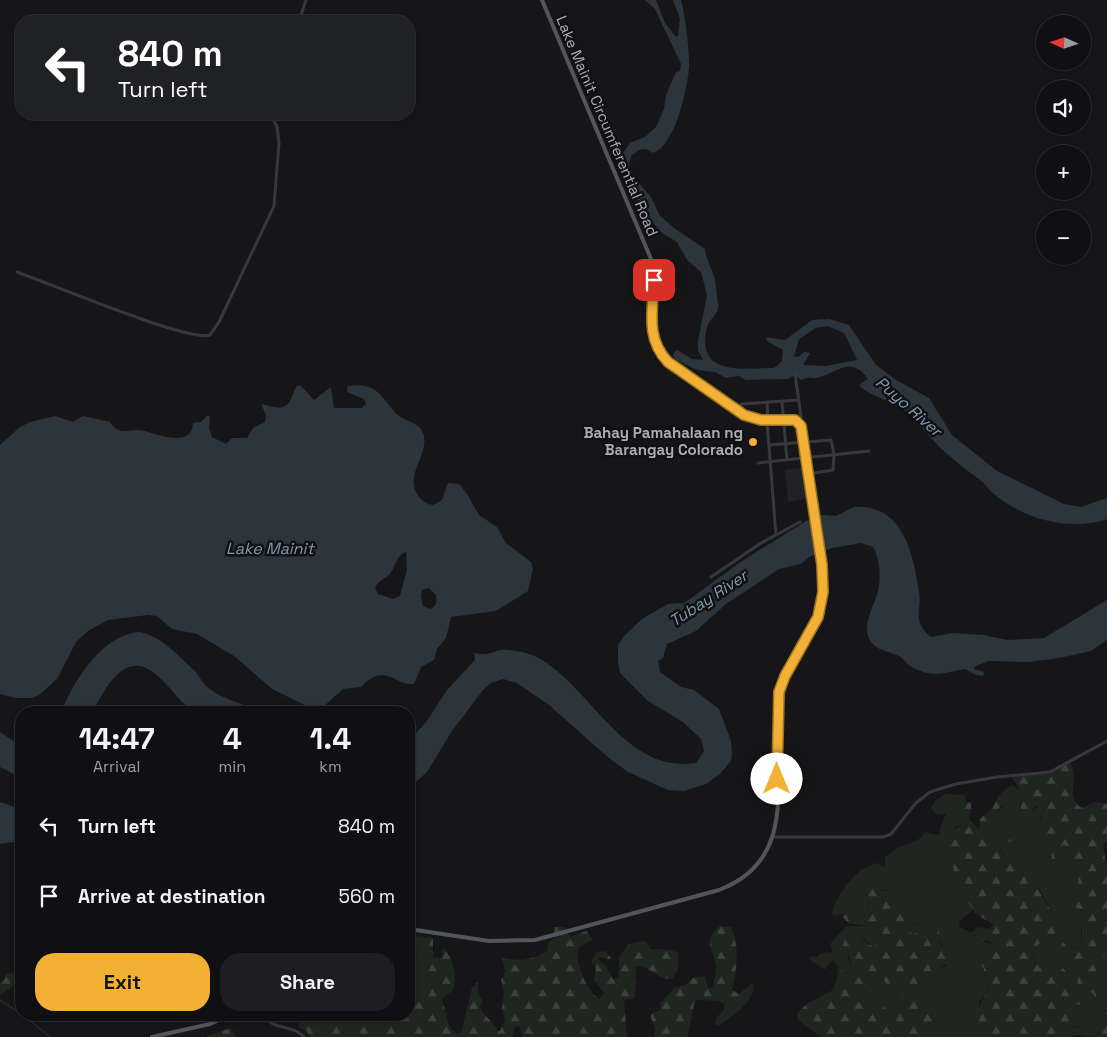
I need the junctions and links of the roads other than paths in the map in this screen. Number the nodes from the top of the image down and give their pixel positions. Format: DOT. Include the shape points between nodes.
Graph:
graph roads {
  1 [pos="306,0"];
  2 [pos="542,0"];
  3 [pos="300,15"];
  4 [pos="273,120"];
  5 [pos="17,272"];
  6 [pos="795,374"];
  7 [pos="799,400"];
  8 [pos="782,402"];
  9 [pos="768,403"];
  10 [pos="733,408"];
  11 [pos="784,420"];
  12 [pos="768,421"];
  13 [pos="799,422"];
  14 [pos="803,442"];
  15 [pos="786,444"];
  16 [pos="769,445"];
  17 [pos="869,451"];
  18 [pos="834,454"];
  19 [pos="806,457"];
  20 [pos="787,460"];
  21 [pos="771,462"];
  22 [pos="758,463"];
  23 [pos="808,474"];
  24 [pos="800,522"];
  25 [pos="776,535"];
  26 [pos="711,577"];
  27 [pos="1107,741"];
  28 [pos="774,836"];
  29 [pos="415,931"];
  30 [pos="216,1021"];
  31 [pos="267,1021"];
  32 [pos="152,1037"];
  33 [pos="304,1037"];
  1 -- 3 [label="street"];
  2 -- 10 [label="main road, Lake Mainit Circumferential Road" via="651,259 654,280 652,328 656,347 673,367"];
  4 -- 5 [label="street" via="279,143 274,206 210,335 198,337 162,328"];
  6 -- 7 [label="street"];
  7 -- 8 [label="street"];
  7 -- 13 [label="street"];
  8 -- 9 [label="street"];
  8 -- 11 [label="street"];
  9 -- 10 [label="street" via="742,404"];
  9 -- 12 [label="street"];
  10 -- 12 [label="main road, Lake Mainit Circumferential Road" via="744,415"];
  11 -- 12 [label="main road, Lake Mainit Circumferential Road"];
  11 -- 13 [label="main road, Lake Mainit Circumferential Road"];
  11 -- 15 [label="street"];
  12 -- 16 [label="street"];
  13 -- 14 [label="main road"];
  14 -- 15 [label="street"];
  14 -- 18 [label="street" via="831,440"];
  14 -- 19 [label="main road"];
  15 -- 16 [label="street"];
  15 -- 20 [label="street"];
  16 -- 21 [label="street"];
  17 -- 18 [label="street"];
  18 -- 19 [label="street"];
  18 -- 23 [label="street" via="832,471"];
  19 -- 20 [label="street"];
  19 -- 23 [label="main road"];
  20 -- 21 [label="street"];
  21 -- 22 [label="street"];
  21 -- 25 [label="street"];
  23 -- 28 [label="main road" via="823,592 820,610 779,692"];
  24 -- 25 [label="street"];
  25 -- 26 [label="street"];
  27 -- 28 [label="street" via="1050,772 997,777 930,792 916,803 891,834 883,837"];
  28 -- 29 [label="main road" via="759,863 736,883 553,937 488,941"];
  30 -- 32 [label="main road"];
  31 -- 33 [label="street" via="271,1025 295,1030"];
}
